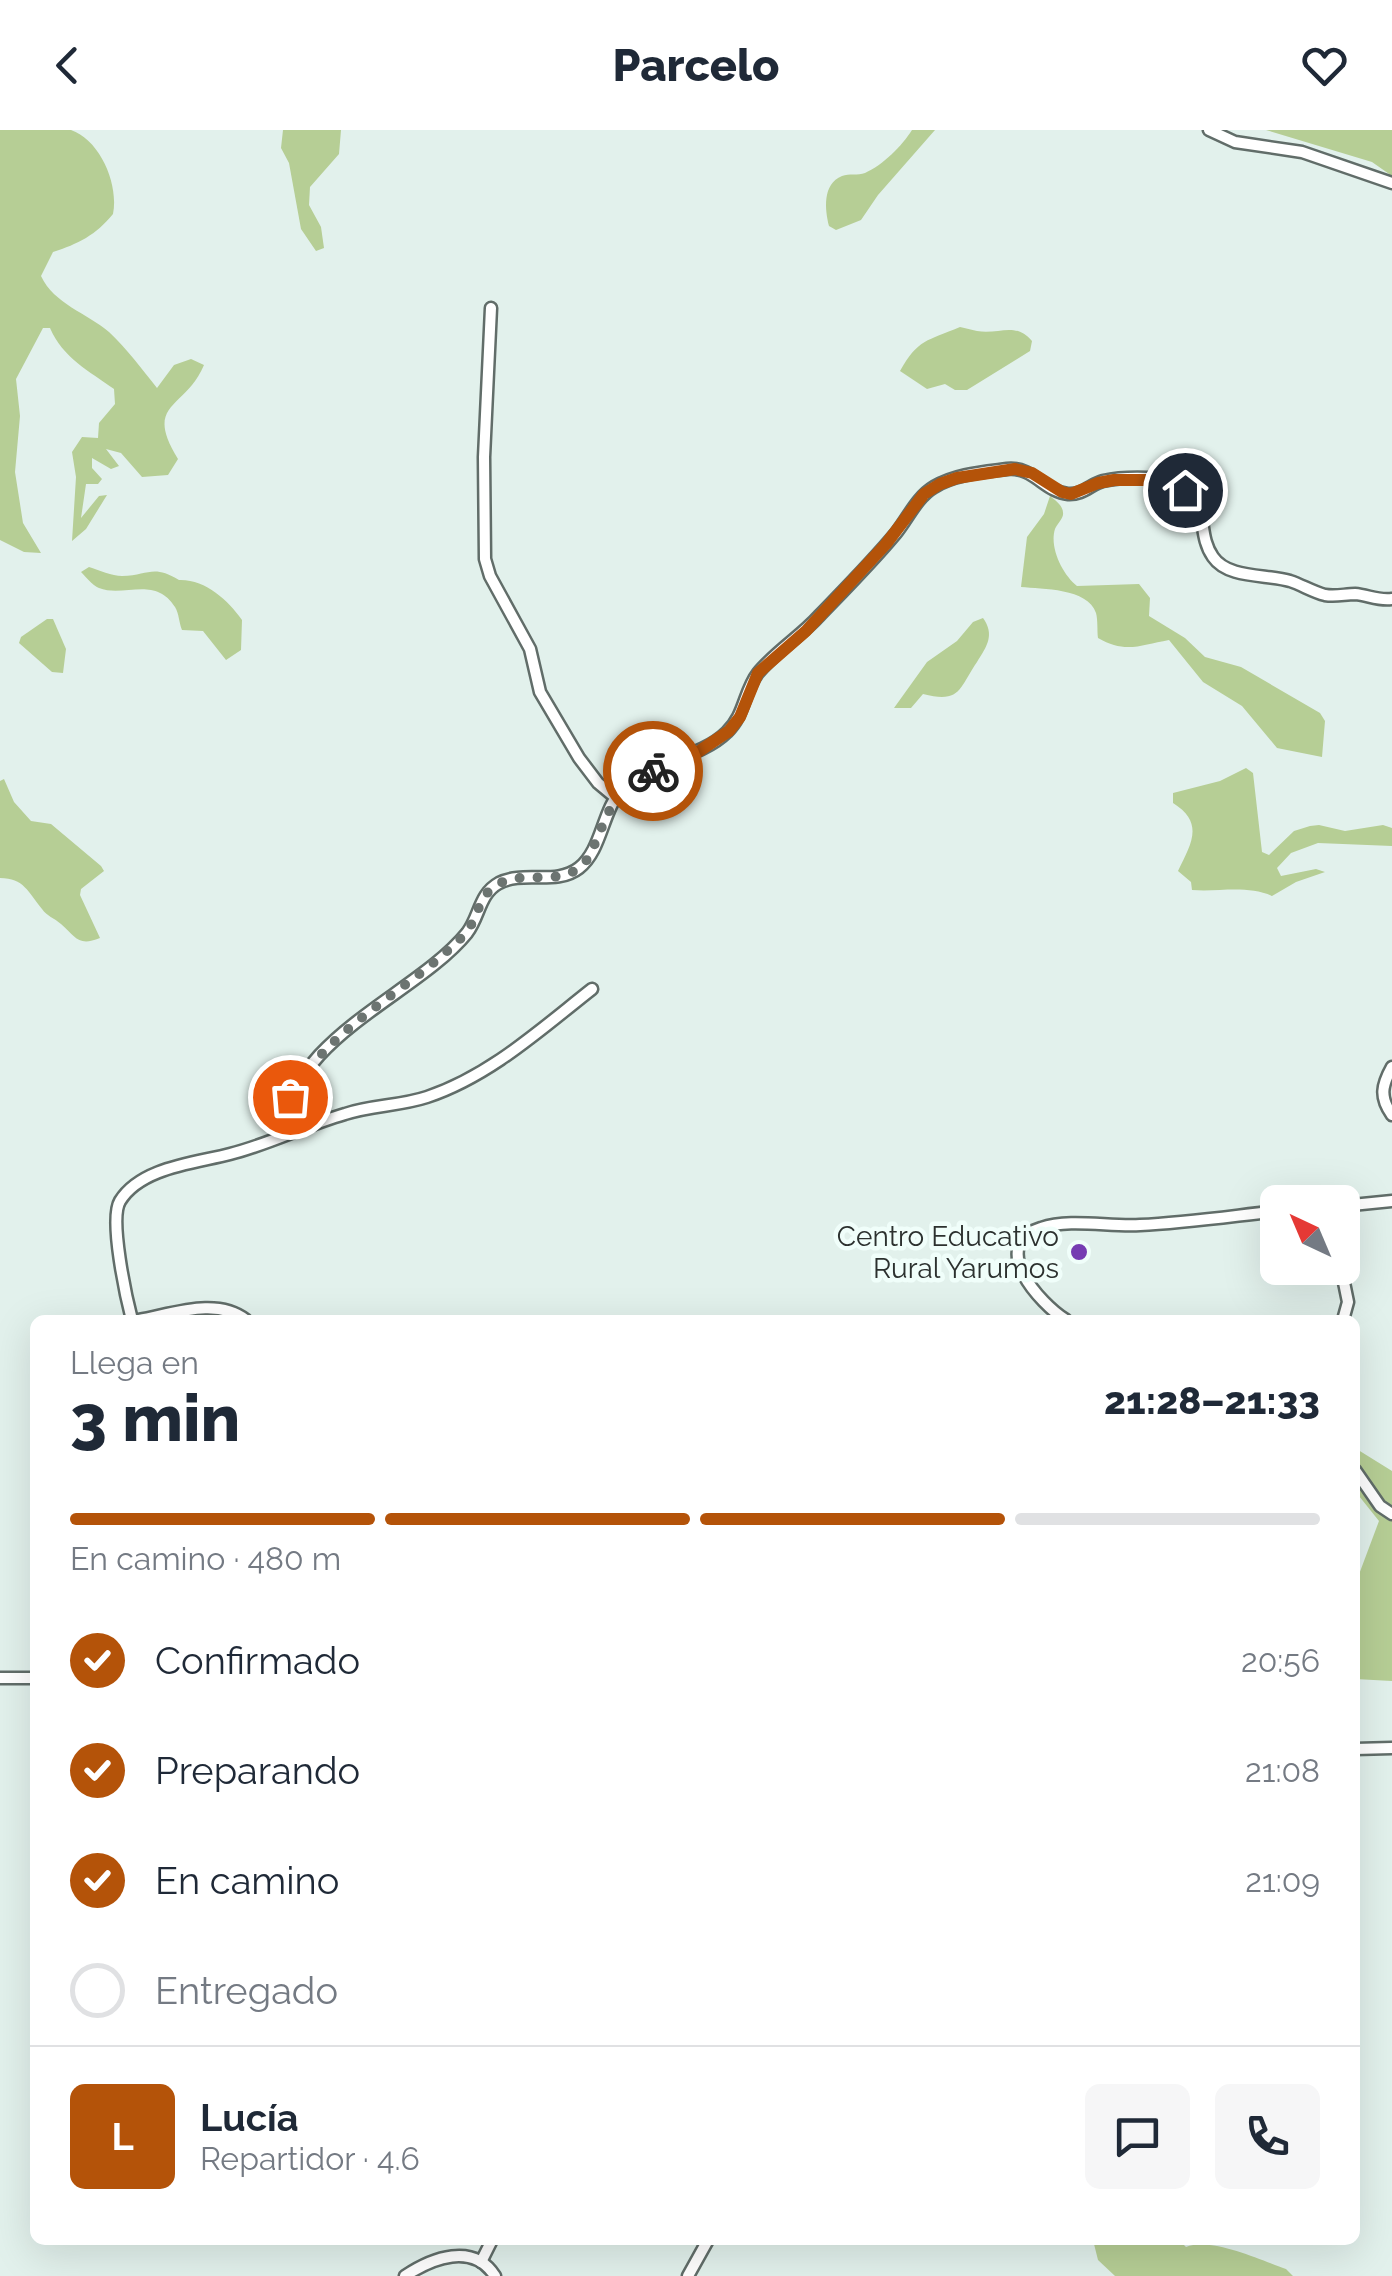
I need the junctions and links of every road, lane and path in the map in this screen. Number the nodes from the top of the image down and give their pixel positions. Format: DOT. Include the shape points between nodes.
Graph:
graph roads {
  1 [pos="1209,130"];
  2 [pos="1392,183"];
  3 [pos="491,308"];
  4 [pos="1392,599"];
  5 [pos="616,798"];
  6 [pos="592,988"];
  7 [pos="1392,1066"];
  8 [pos="1392,1116"];
  9 [pos="286,1133"];
  10 [pos="1392,1202"];
  11 [pos="1360,1205"];
  12 [pos="1260,1214"];
  13 [pos="1344,1285"];
  14 [pos="135,1315"];
  15 [pos="167,1315"];
  16 [pos="237,1315"];
  17 [pos="1058,1315"];
  18 [pos="1344,1315"];
  19 [pos="1360,1477"];
  20 [pos="1392,1514"];
  21 [pos="0,1678"];
  22 [pos="30,1678"];
  23 [pos="1392,1748"];
  24 [pos="1360,1749"];
  25 [pos="489,2245"];
  26 [pos="705,2245"];
  27 [pos="480,2262"];
  28 [pos="405,2276"];
  29 [pos="495,2276"];
  30 [pos="688,2276"];
  1 -- 2 [label="street"];
  3 -- 5 [label="street" via="486,568 530,648 540,692 579,758"];
  4 -- 5 [label="street" via="1329,596 1223,566 1210,551 1196,501 1165,480 1103,481 1071,494 1021,470 957,478 924,494 823,613 758,673 729,731 631,781"];
  5 -- 9 [label="street" via="578,870 493,887 466,933 344,1031 294,1091"];
  6 -- 9 [label="street" via="516,1050 448,1088"];
  7 -- 8 [label="street" via="1382,1091"];
  9 -- 14 [label="street" via="162,1172 123,1197 115,1226"];
  10 -- 11 [label="street"];
  12 -- 17 [label="street" via="1041,1228 1024,1237 1019,1271"];
  13 -- 18 [label="street"];
  15 -- 16 [label="street" via="225,1308"];
  19 -- 20 [label="street"];
  21 -- 22 [label="street"];
  23 -- 24 [label="street"];
  25 -- 27 [label="street"];
  26 -- 30 [label="street"];
  27 -- 28 [label="street" via="446,2256"];
  27 -- 29 [label="street"];
}
